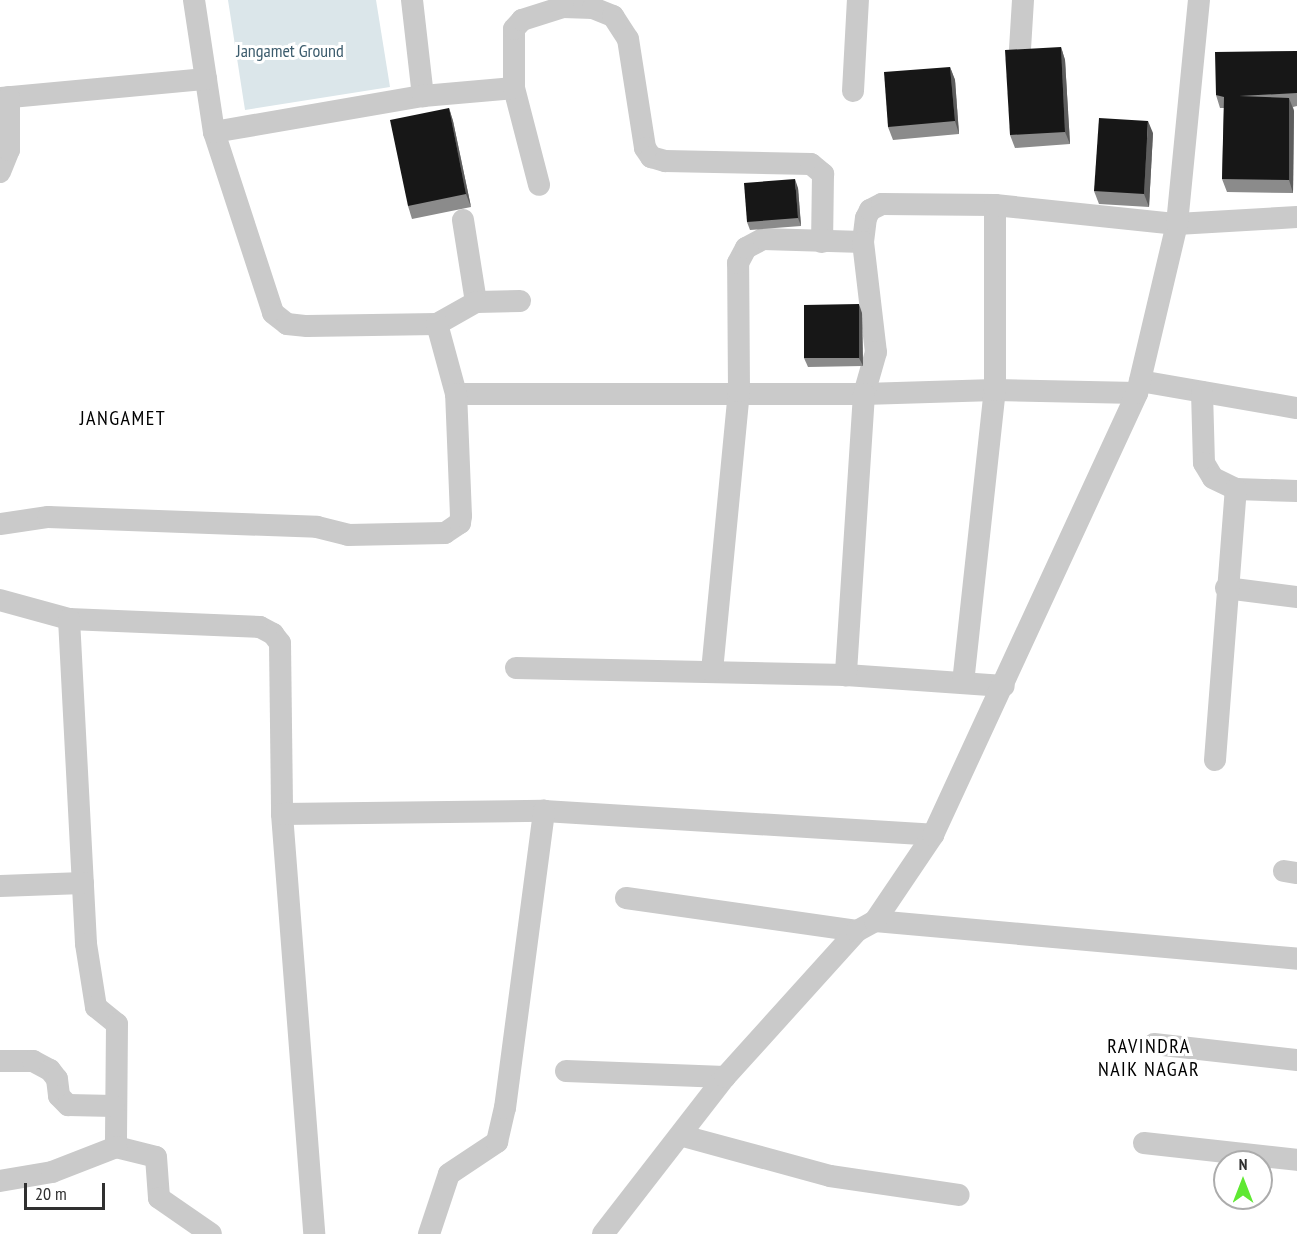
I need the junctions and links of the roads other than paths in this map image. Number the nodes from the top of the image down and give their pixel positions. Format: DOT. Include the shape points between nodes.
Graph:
graph roads {
  1 [pos="194,0"];
  2 [pos="412,0"];
  3 [pos="858,0"];
  4 [pos="1023,0"];
  5 [pos="1199,0"];
  6 [pos="563,4"];
  7 [pos="1020,49"];
  8 [pos="206,79"];
  9 [pos="514,88"];
  10 [pos="853,91"];
  11 [pos="423,96"];
  12 [pos="5,98"];
  13 [pos="214,132"];
  14 [pos="0,172"];
  15 [pos="539,185"];
  16 [pos="995,205"];
  17 [pos="1297,217"];
  18 [pos="463,220"];
  19 [pos="1177,224"];
  20 [pos="822,242"];
  21 [pos="863,242"];
  22 [pos="520,301"];
  23 [pos="476,302"];
  24 [pos="437,324"];
  25 [pos="1138,387"];
  26 [pos="995,390"];
  27 [pos="739,391"];
  28 [pos="1202,392"];
  29 [pos="456,394"];
  30 [pos="864,394"];
  31 [pos="1297,408"];
  32 [pos="1236,489"];
  33 [pos="1297,492"];
  34 [pos="0,524"];
  35 [pos="1226,588"];
  36 [pos="1297,597"];
  37 [pos="0,600"];
  38 [pos="69,620"];
  39 [pos="516,668"];
  40 [pos="712,671"];
  41 [pos="846,675"];
  42 [pos="963,682"];
  43 [pos="1004,686"];
  44 [pos="1215,760"];
  45 [pos="544,812"];
  46 [pos="282,814"];
  47 [pos="933,835"];
  48 [pos="83,882"];
  49 [pos="0,886"];
  50 [pos="626,898"];
  51 [pos="866,926"];
  52 [pos="1297,958"];
  53 [pos="1154,1044"];
  54 [pos="1297,1060"];
  55 [pos="0,1061"];
  56 [pos="566,1071"];
  57 [pos="725,1077"];
  58 [pos="114,1106"];
  59 [pos="682,1136"];
  60 [pos="1144,1143"];
  61 [pos="116,1147"];
  62 [pos="1297,1160"];
  63 [pos="0,1181"];
  64 [pos="959,1195"];
  65 [pos="211,1234"];
  66 [pos="314,1234"];
  67 [pos="429,1234"];
  68 [pos="603,1234"];
  1 -- 8 [label="street"];
  2 -- 11 [label="street"];
  3 -- 10 [label="street"];
  4 -- 7 [label="street"];
  5 -- 19 [label="street"];
  6 -- 9 [label="street" via="522,20 514,29"];
  6 -- 20 [label="street" via="613,16 628,39 645,148 651,157 665,161 799,161 819,168 823,174"];
  8 -- 12 [label="street"];
  8 -- 13 [label="street"];
  9 -- 11 [label="street"];
  9 -- 15 [label="street"];
  11 -- 13 [label="street"];
  12 -- 14 [label="street" via="9,150"];
  13 -- 24 [label="street" via="273,313 287,324 307,326"];
  16 -- 19 [label="street"];
  16 -- 21 [label="street" via="882,204 870,210 866,218"];
  16 -- 26 [label="street"];
  17 -- 19 [label="street"];
  18 -- 23 [label="street"];
  19 -- 25 [label="street"];
  20 -- 21 [label="street"];
  20 -- 27 [label="street" via="763,239 746,248 738,263"];
  21 -- 30 [label="street" via="876,352"];
  22 -- 23 [label="street"];
  23 -- 24 [label="street"];
  24 -- 29 [label="street"];
  25 -- 26 [label="street"];
  25 -- 28 [label="street"];
  25 -- 43 [label="street"];
  26 -- 30 [label="street"];
  26 -- 42 [label="street"];
  27 -- 29 [label="street"];
  27 -- 30 [label="street"];
  27 -- 40 [label="street"];
  28 -- 31 [label="street"];
  28 -- 32 [label="street" via="1204,463 1213,478"];
  29 -- 34 [label="street" via="461,516 460,524 445,533 348,536 317,527 48,517"];
  30 -- 41 [label="street"];
  32 -- 33 [label="street"];
  32 -- 35 [label="street"];
  35 -- 36 [label="street"];
  35 -- 44 [label="street"];
  37 -- 38 [label="street"];
  38 -- 46 [label="street" via="260,627 273,634 283,656"];
  38 -- 48 [label="street"];
  39 -- 40 [label="street"];
  40 -- 41 [label="street"];
  41 -- 42 [label="street"];
  42 -- 43 [label="street"];
  43 -- 47 [label="street"];
  45 -- 46 [label="street"];
  45 -- 47 [label="street"];
  45 -- 67 [label="street" via="505,1108 497,1142 450,1174"];
  46 -- 66 [label="street"];
  47 -- 51 [label="street"];
  48 -- 49 [label="street"];
  48 -- 58 [label="street" via="86,944 96,1007 117,1024"];
  50 -- 51 [label="street"];
  51 -- 52 [label="street"];
  51 -- 57 [label="street"];
  53 -- 54 [label="street"];
  55 -- 58 [label="street" via="33,1061 50,1070 57,1079 58,1096 68,1105"];
  56 -- 57 [label="street"];
  57 -- 59 [label="street"];
  58 -- 61 [label="street"];
  59 -- 64 [label="street" via="830,1176"];
  59 -- 68 [label="street"];
  60 -- 62 [label="street"];
  61 -- 63 [label="street" via="52,1172"];
  61 -- 65 [label="street" via="156,1157 159,1198"];
}
